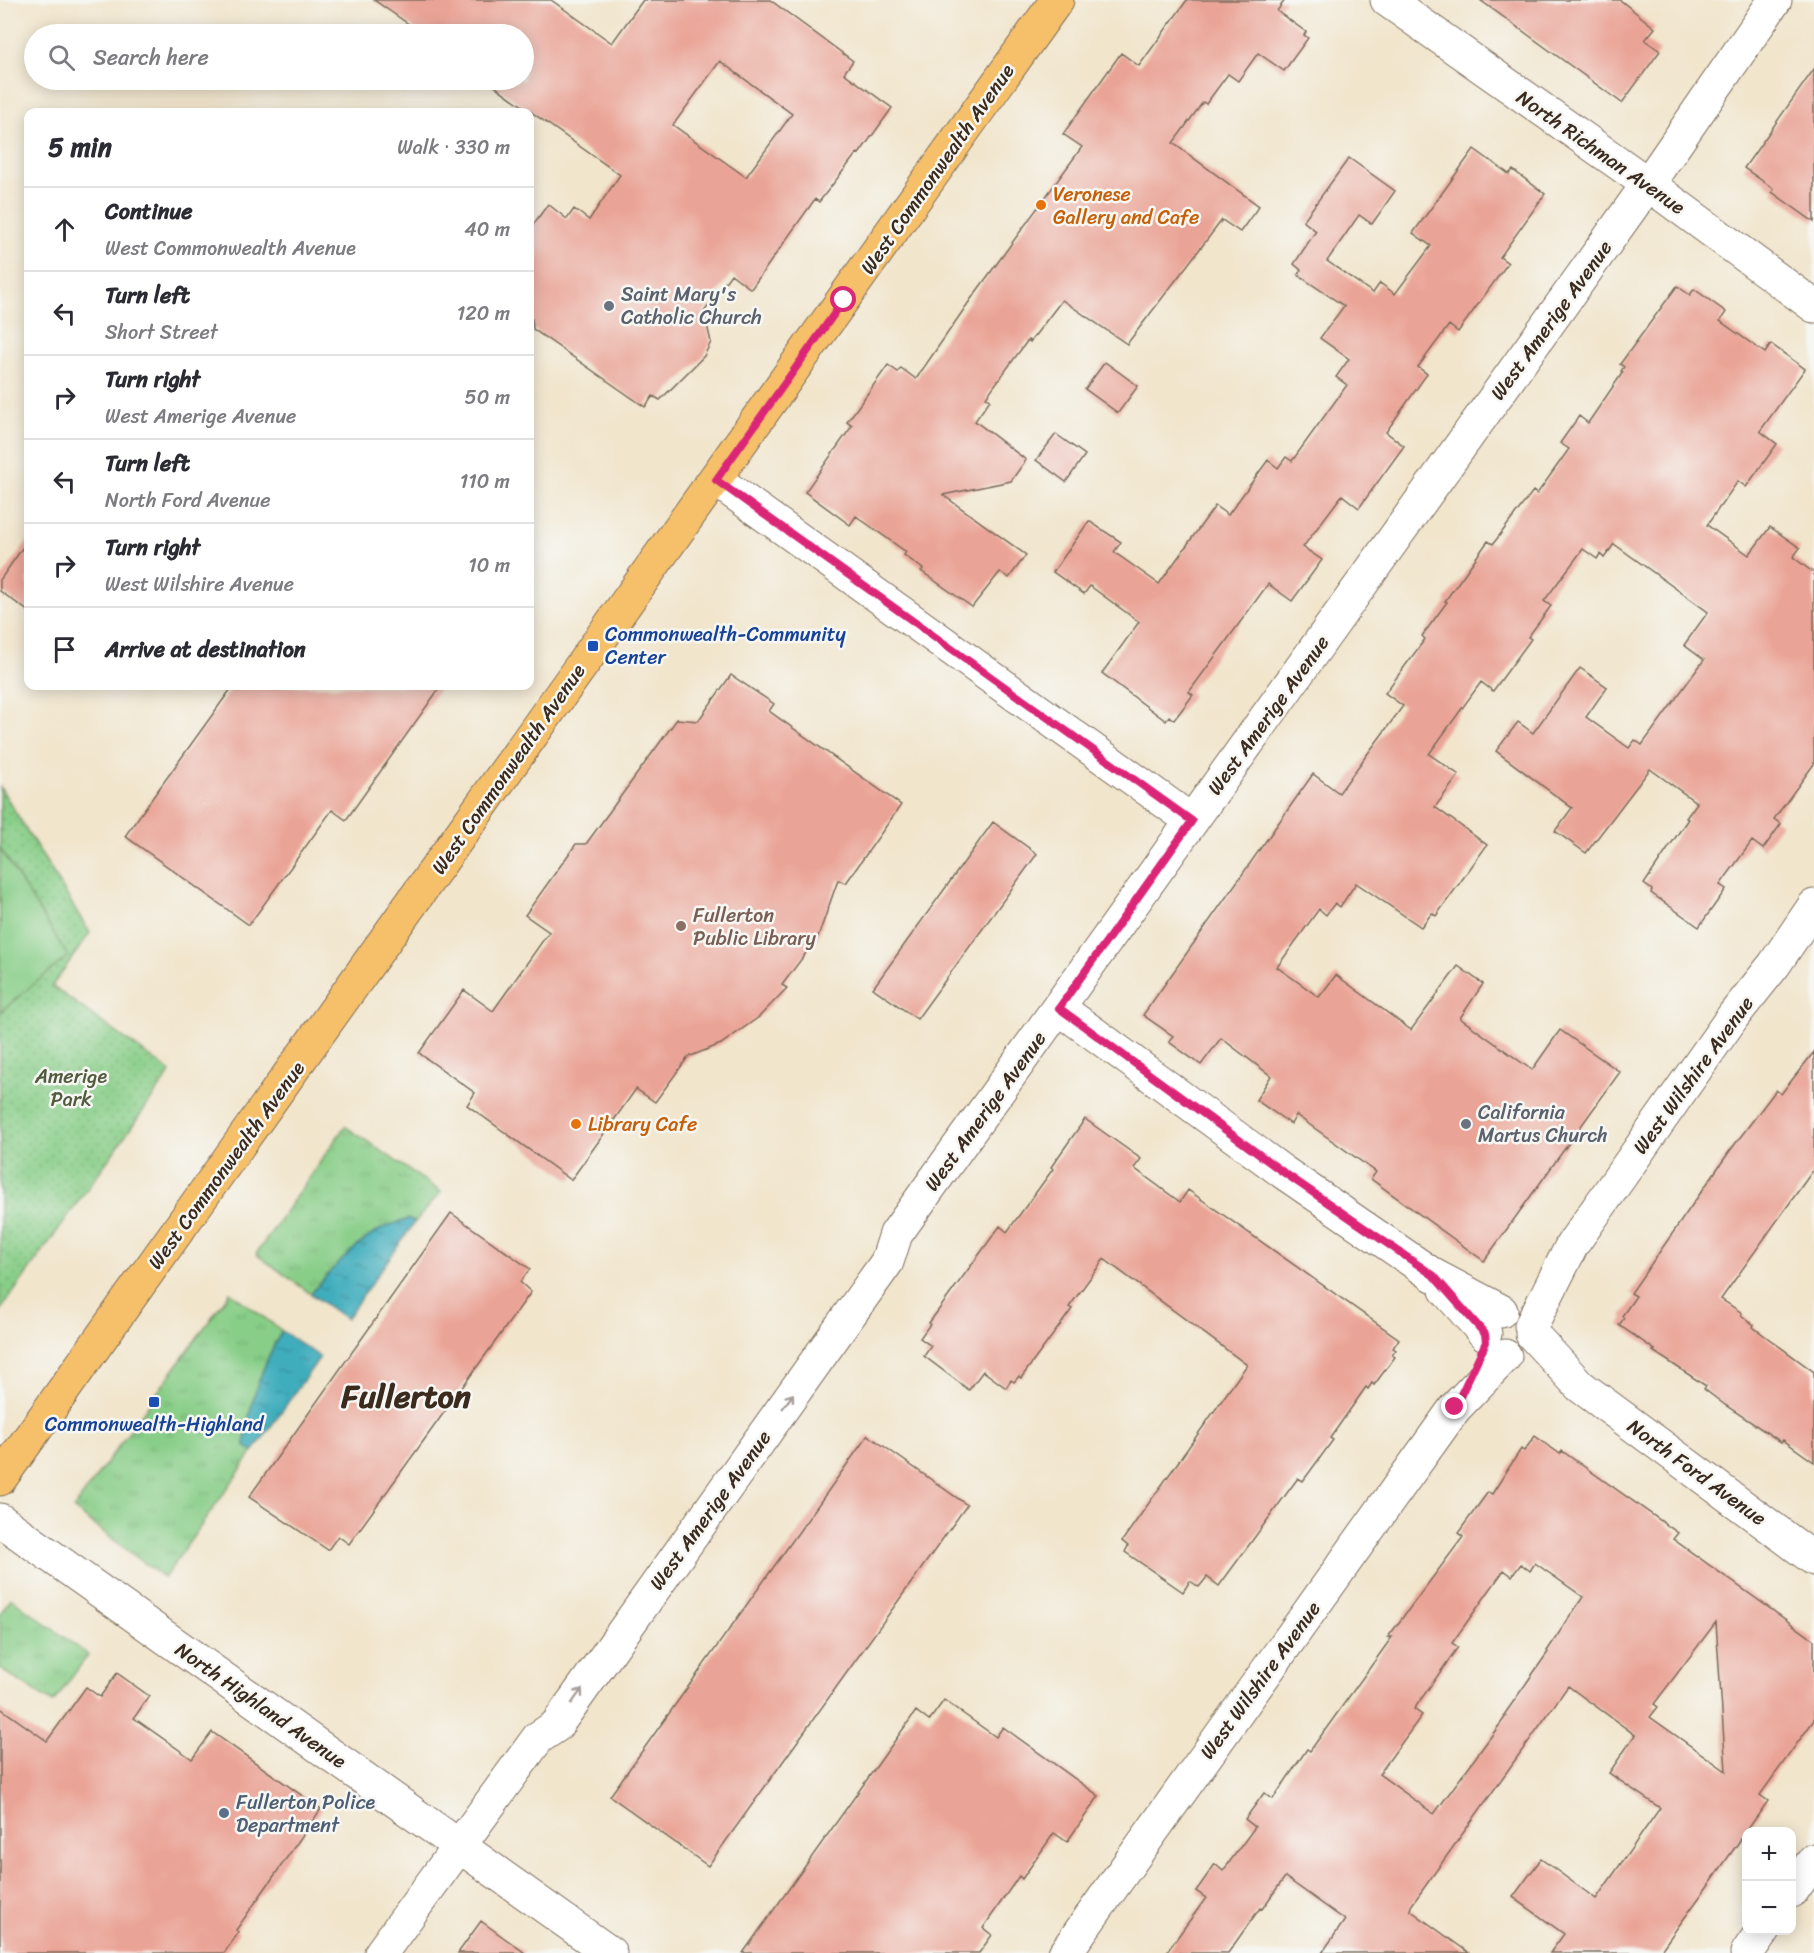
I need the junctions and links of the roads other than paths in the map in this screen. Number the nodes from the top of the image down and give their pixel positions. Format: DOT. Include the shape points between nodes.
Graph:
graph roads {
  1 [pos="1057,0"];
  2 [pos="1387,0"];
  3 [pos="1775,0"];
  4 [pos="1648,184"];
  5 [pos="1814,306"];
  6 [pos="716,480"];
  7 [pos="1192,821"];
  8 [pos="1814,906"];
  9 [pos="1059,1008"];
  10 [pos="1508,1333"];
  11 [pos="0,1479"];
  12 [pos="0,1520"];
  13 [pos="1814,1558"];
  14 [pos="457,1846"];
  15 [pos="1814,1860"];
  16 [pos="1796,1884"];
  17 [pos="1760,1935"];
  18 [pos="381,1953"];
  19 [pos="610,1953"];
  20 [pos="1065,1953"];
  21 [pos="1747,1953"];
  1 -- 6 [label="main road, West Commonwealth Avenue"];
  2 -- 4 [label="street, North Richman Avenue"];
  3 -- 4 [label="street, West Amerige Avenue"];
  4 -- 5 [label="street, North Richman Avenue"];
  4 -- 7 [label="street, West Amerige Avenue"];
  6 -- 7 [label="street"];
  6 -- 11 [label="main road, West Commonwealth Avenue"];
  7 -- 9 [label="street, West Amerige Avenue"];
  8 -- 10 [label="street, West Wilshire Avenue"];
  9 -- 10 [label="street, North Ford Avenue" via="1283,1172 1433,1275"];
  14 -- 9 [label="street, West Amerige Avenue, one-way" via="538,1738 556,1726 874,1282 887,1262 896,1234"];
  10 -- 13 [label="street, North Ford Avenue"];
  10 -- 20 [label="street, West Wilshire Avenue"];
  12 -- 14 [label="street, North Highland Avenue"];
  14 -- 18 [label="street, West Amerige Avenue"];
  14 -- 19 [label="street, North Highland Avenue"];
  15 -- 16 [label="street"];
  17 -- 21 [label="street"];
}
